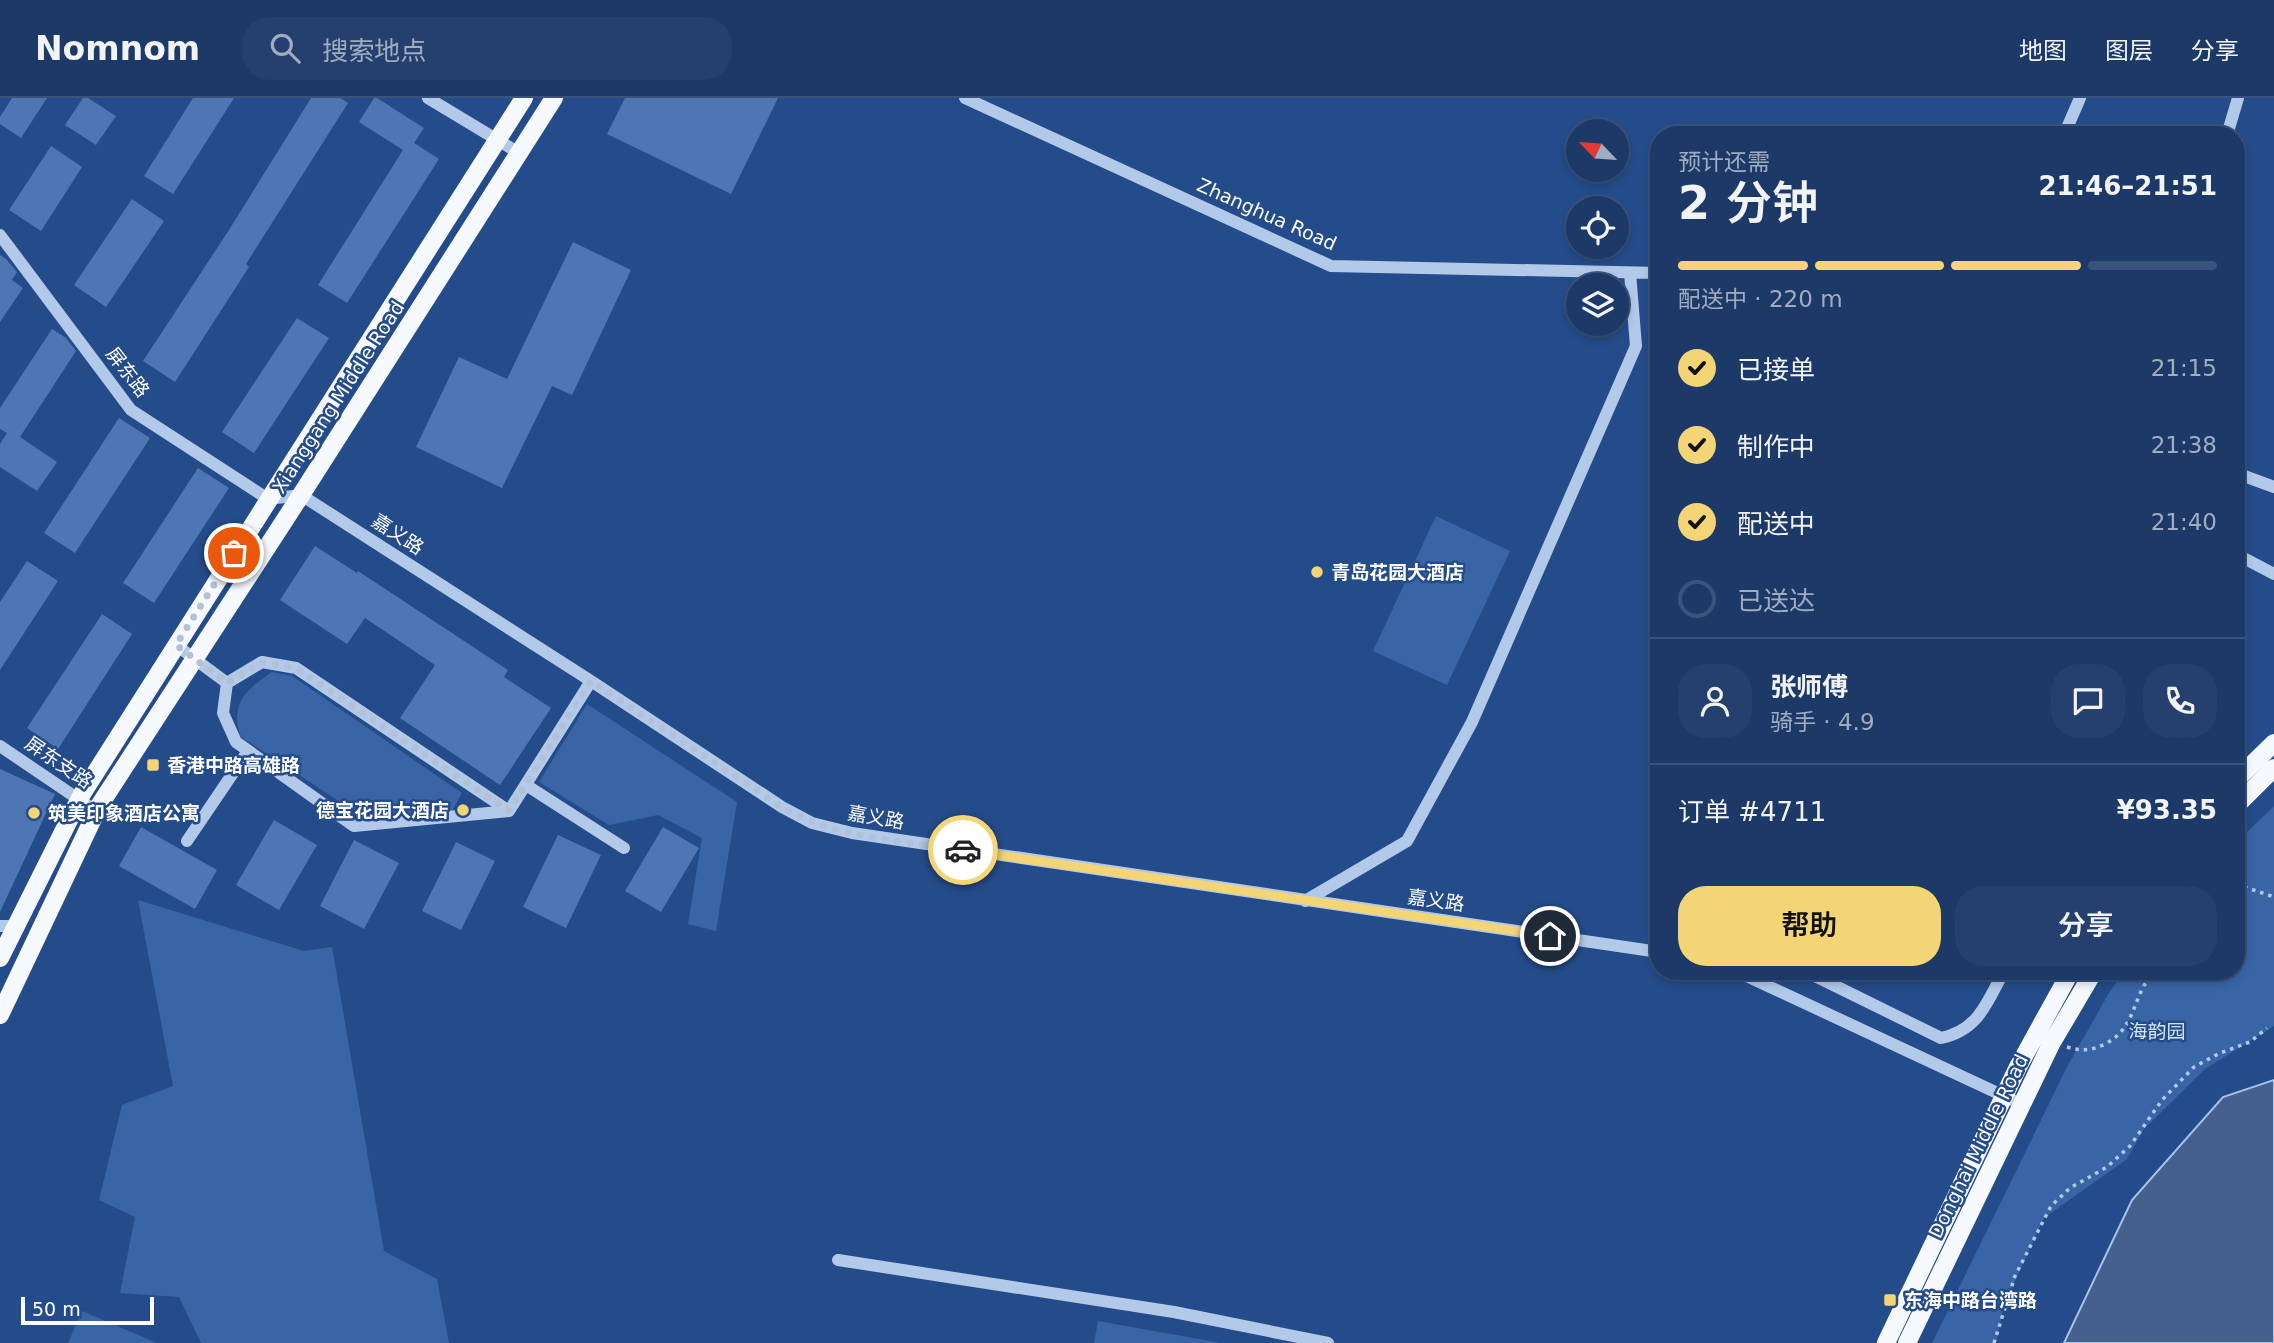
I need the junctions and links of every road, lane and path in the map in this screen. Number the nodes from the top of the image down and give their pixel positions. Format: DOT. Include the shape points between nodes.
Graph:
graph roads {
  1 [pos="428,98"];
  2 [pos="524,98"];
  3 [pos="554,98"];
  4 [pos="965,98"];
  5 [pos="2080,98"];
  6 [pos="2238,98"];
  7 [pos="2068,126"];
  8 [pos="2230,126"];
  9 [pos="496,141"];
  10 [pos="519,153"];
  11 [pos="0,235"];
  12 [pos="1630,273"];
  13 [pos="1650,273"];
  14 [pos="2245,476"];
  15 [pos="2274,487"];
  16 [pos="301,495"];
  17 [pos="268,499"];
  18 [pos="2245,559"];
  19 [pos="2274,574"];
  20 [pos="176,645"];
  21 [pos="193,657"];
  22 [pos="591,681"];
  23 [pos="227,683"];
  24 [pos="2274,743"];
  25 [pos="0,746"];
  26 [pos="248,751"];
  27 [pos="2274,768"];
  28 [pos="2245,771"];
  29 [pos="526,785"];
  30 [pos="2245,797"];
  31 [pos="79,798"];
  32 [pos="96,811"];
  33 [pos="509,811"];
  34 [pos="187,841"];
  35 [pos="624,848"];
  36 [pos="2245,887"];
  37 [pos="2274,897"];
  38 [pos="1305,901"];
  39 [pos="8,926"];
  40 [pos="1650,951"];
  41 [pos="0,958"];
  42 [pos="1755,980"];
  43 [pos="1823,980"];
  44 [pos="1999,980"];
  45 [pos="2066,980"];
  46 [pos="2089,980"];
  47 [pos="2148,980"];
  48 [pos="0,1015"];
  49 [pos="2267,1028"];
  50 [pos="2051,1044"];
  51 [pos="2004,1097"];
  52 [pos="2021,1104"];
  53 [pos="838,1260"];
  54 [pos="1328,1343"];
  55 [pos="1886,1343"];
  56 [pos="1906,1343"];
  57 [pos="1994,1343"];
  1 -- 9 [label="street"];
  2 -- 9 [label="main road, Xianggang Middle Road"];
  3 -- 10 [label="main road, Xianggang Middle Road"];
  4 -- 12 [label="street, Zhanghua Road" via="1331,266"];
  5 -- 7 [label="street"];
  6 -- 8 [label="street"];
  9 -- 10 [label="street"];
  9 -- 17 [label="main road, Xianggang Middle Road"];
  10 -- 16 [label="main road, Xianggang Middle Road"];
  11 -- 17 [label="street, 屏东路" via="131,410"];
  12 -- 13 [label="street, Zhanghua Road"];
  12 -- 38 [label="street" via="1636,346 1472,722 1407,841"];
  14 -- 15 [label="street"];
  16 -- 17 [label="street"];
  16 -- 21 [label="main road, Xianggang Middle Road"];
  16 -- 22 [label="street, 嘉义路"];
  17 -- 20 [label="main road, Xianggang Middle Road"];
  18 -- 19 [label="street"];
  20 -- 21 [label="street"];
  20 -- 31 [label="main road, Xianggang Middle Road"];
  21 -- 23 [label="street"];
  21 -- 32 [label="main road, Xianggang Middle Road"];
  22 -- 29 [label="street"];
  22 -- 38 [label="street, 嘉义路" via="782,807 827,828"];
  23 -- 26 [label="street" via="223,713 236,742"];
  23 -- 33 [label="street" via="262,662 296,668"];
  24 -- 28 [label="main road"];
  25 -- 31 [label="street, 屏东支路"];
  26 -- 33 [label="street" via="354,826"];
  26 -- 34 [label="street"];
  27 -- 30 [label="main road"];
  29 -- 33 [label="street"];
  29 -- 35 [label="street"];
  31 -- 32 [label="street, 屏东支路"];
  31 -- 39 [label="main road, Xianggang Middle Road"];
  32 -- 48 [label="main road, Xianggang Middle Road"];
  36 -- 37 [label="path"];
  38 -- 40 [label="street, 嘉义路"];
  39 -- 41 [label="main road, Xianggang Middle Road"];
  42 -- 51 [label="street"];
  43 -- 44 [label="street" via="1941,1038 1978,1019"];
  45 -- 51 [label="main road, Donghai Middle Road"];
  46 -- 50 [label="main road, Donghai Middle Road"];
  47 -- 50 [label="path" via="2118,1037 2082,1051"];
  49 -- 57 [label="path" via="2250,1042 2194,1068 2162,1100 2130,1146 2051,1206 2015,1276"];
  50 -- 52 [label="main road, Donghai Middle Road"];
  51 -- 52 [label="street"];
  51 -- 55 [label="main road, Donghai Middle Road"];
  52 -- 56 [label="main road, Donghai Middle Road"];
  53 -- 54 [label="street" via="1174,1312"];
}
